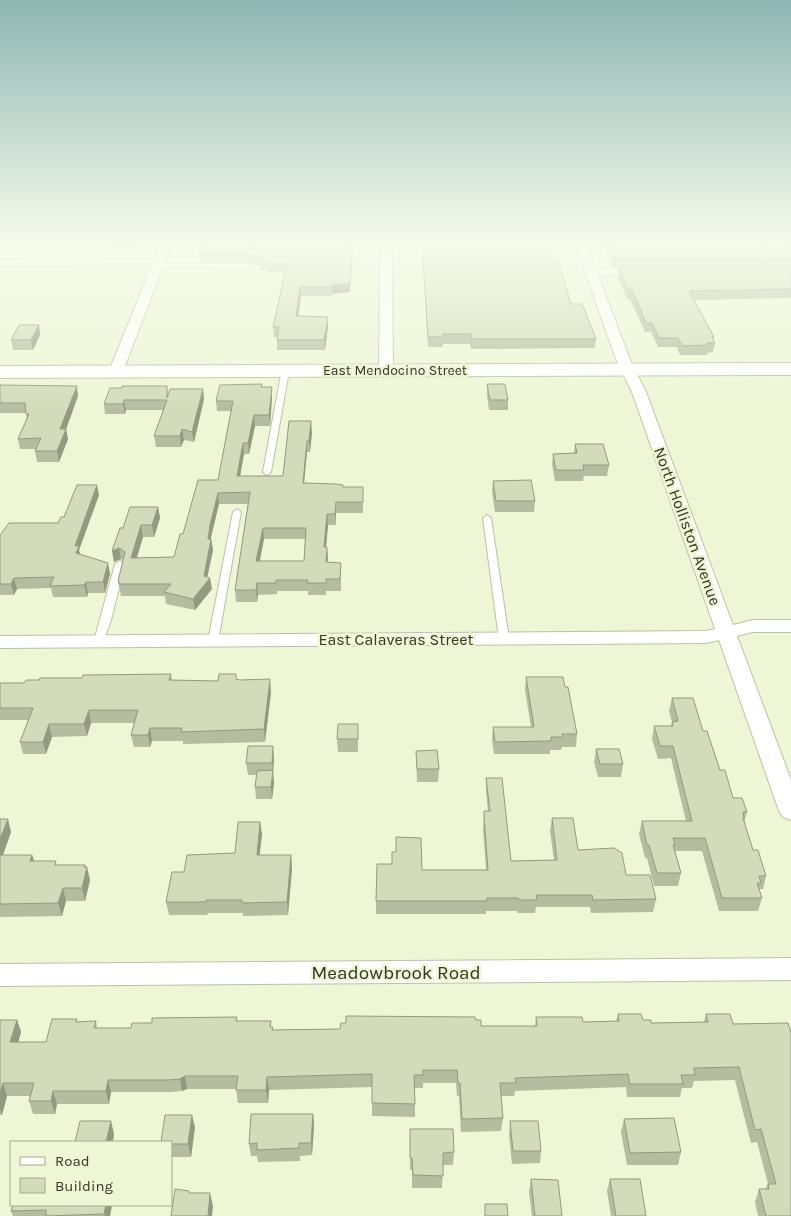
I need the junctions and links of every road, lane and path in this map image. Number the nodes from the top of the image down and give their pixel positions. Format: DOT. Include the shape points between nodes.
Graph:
graph roads {
  1 [pos="144,300"];
  2 [pos="386,300"];
  3 [pos="602,300"];
  4 [pos="629,369"];
  5 [pos="791,369"];
  6 [pos="386,370"];
  7 [pos="116,371"];
  8 [pos="285,371"];
  9 [pos="0,372"];
  10 [pos="267,472"];
  11 [pos="237,512"];
  12 [pos="487,518"];
  13 [pos="120,564"];
  14 [pos="791,626"];
  15 [pos="727,633"];
  16 [pos="504,639"];
  17 [pos="99,641"];
  18 [pos="213,641"];
  19 [pos="0,642"];
  20 [pos="791,810"];
  21 [pos="791,969"];
  22 [pos="0,975"];
  1 -- 7 [label="street"];
  2 -- 6 [label="street"];
  3 -- 4 [label="street, North Holliston Avenue"];
  4 -- 5 [label="street, East Mendocino Street"];
  4 -- 6 [label="street, East Mendocino Street"];
  4 -- 15 [label="street, North Holliston Avenue"];
  6 -- 8 [label="street, East Mendocino Street"];
  7 -- 8 [label="street, East Mendocino Street"];
  7 -- 9 [label="street, East Mendocino Street"];
  8 -- 10 [label="lane"];
  11 -- 18 [label="lane"];
  12 -- 16 [label="lane"];
  13 -- 17 [label="lane"];
  14 -- 15 [label="street, East Calaveras Street" via="753,626"];
  15 -- 16 [label="street, East Calaveras Street" via="706,637"];
  15 -- 20 [label="street, North Holliston Avenue"];
  16 -- 18 [label="street, East Calaveras Street"];
  17 -- 18 [label="street, East Calaveras Street"];
  17 -- 19 [label="street, East Calaveras Street"];
  21 -- 22 [label="street, Meadowbrook Road"];
}
